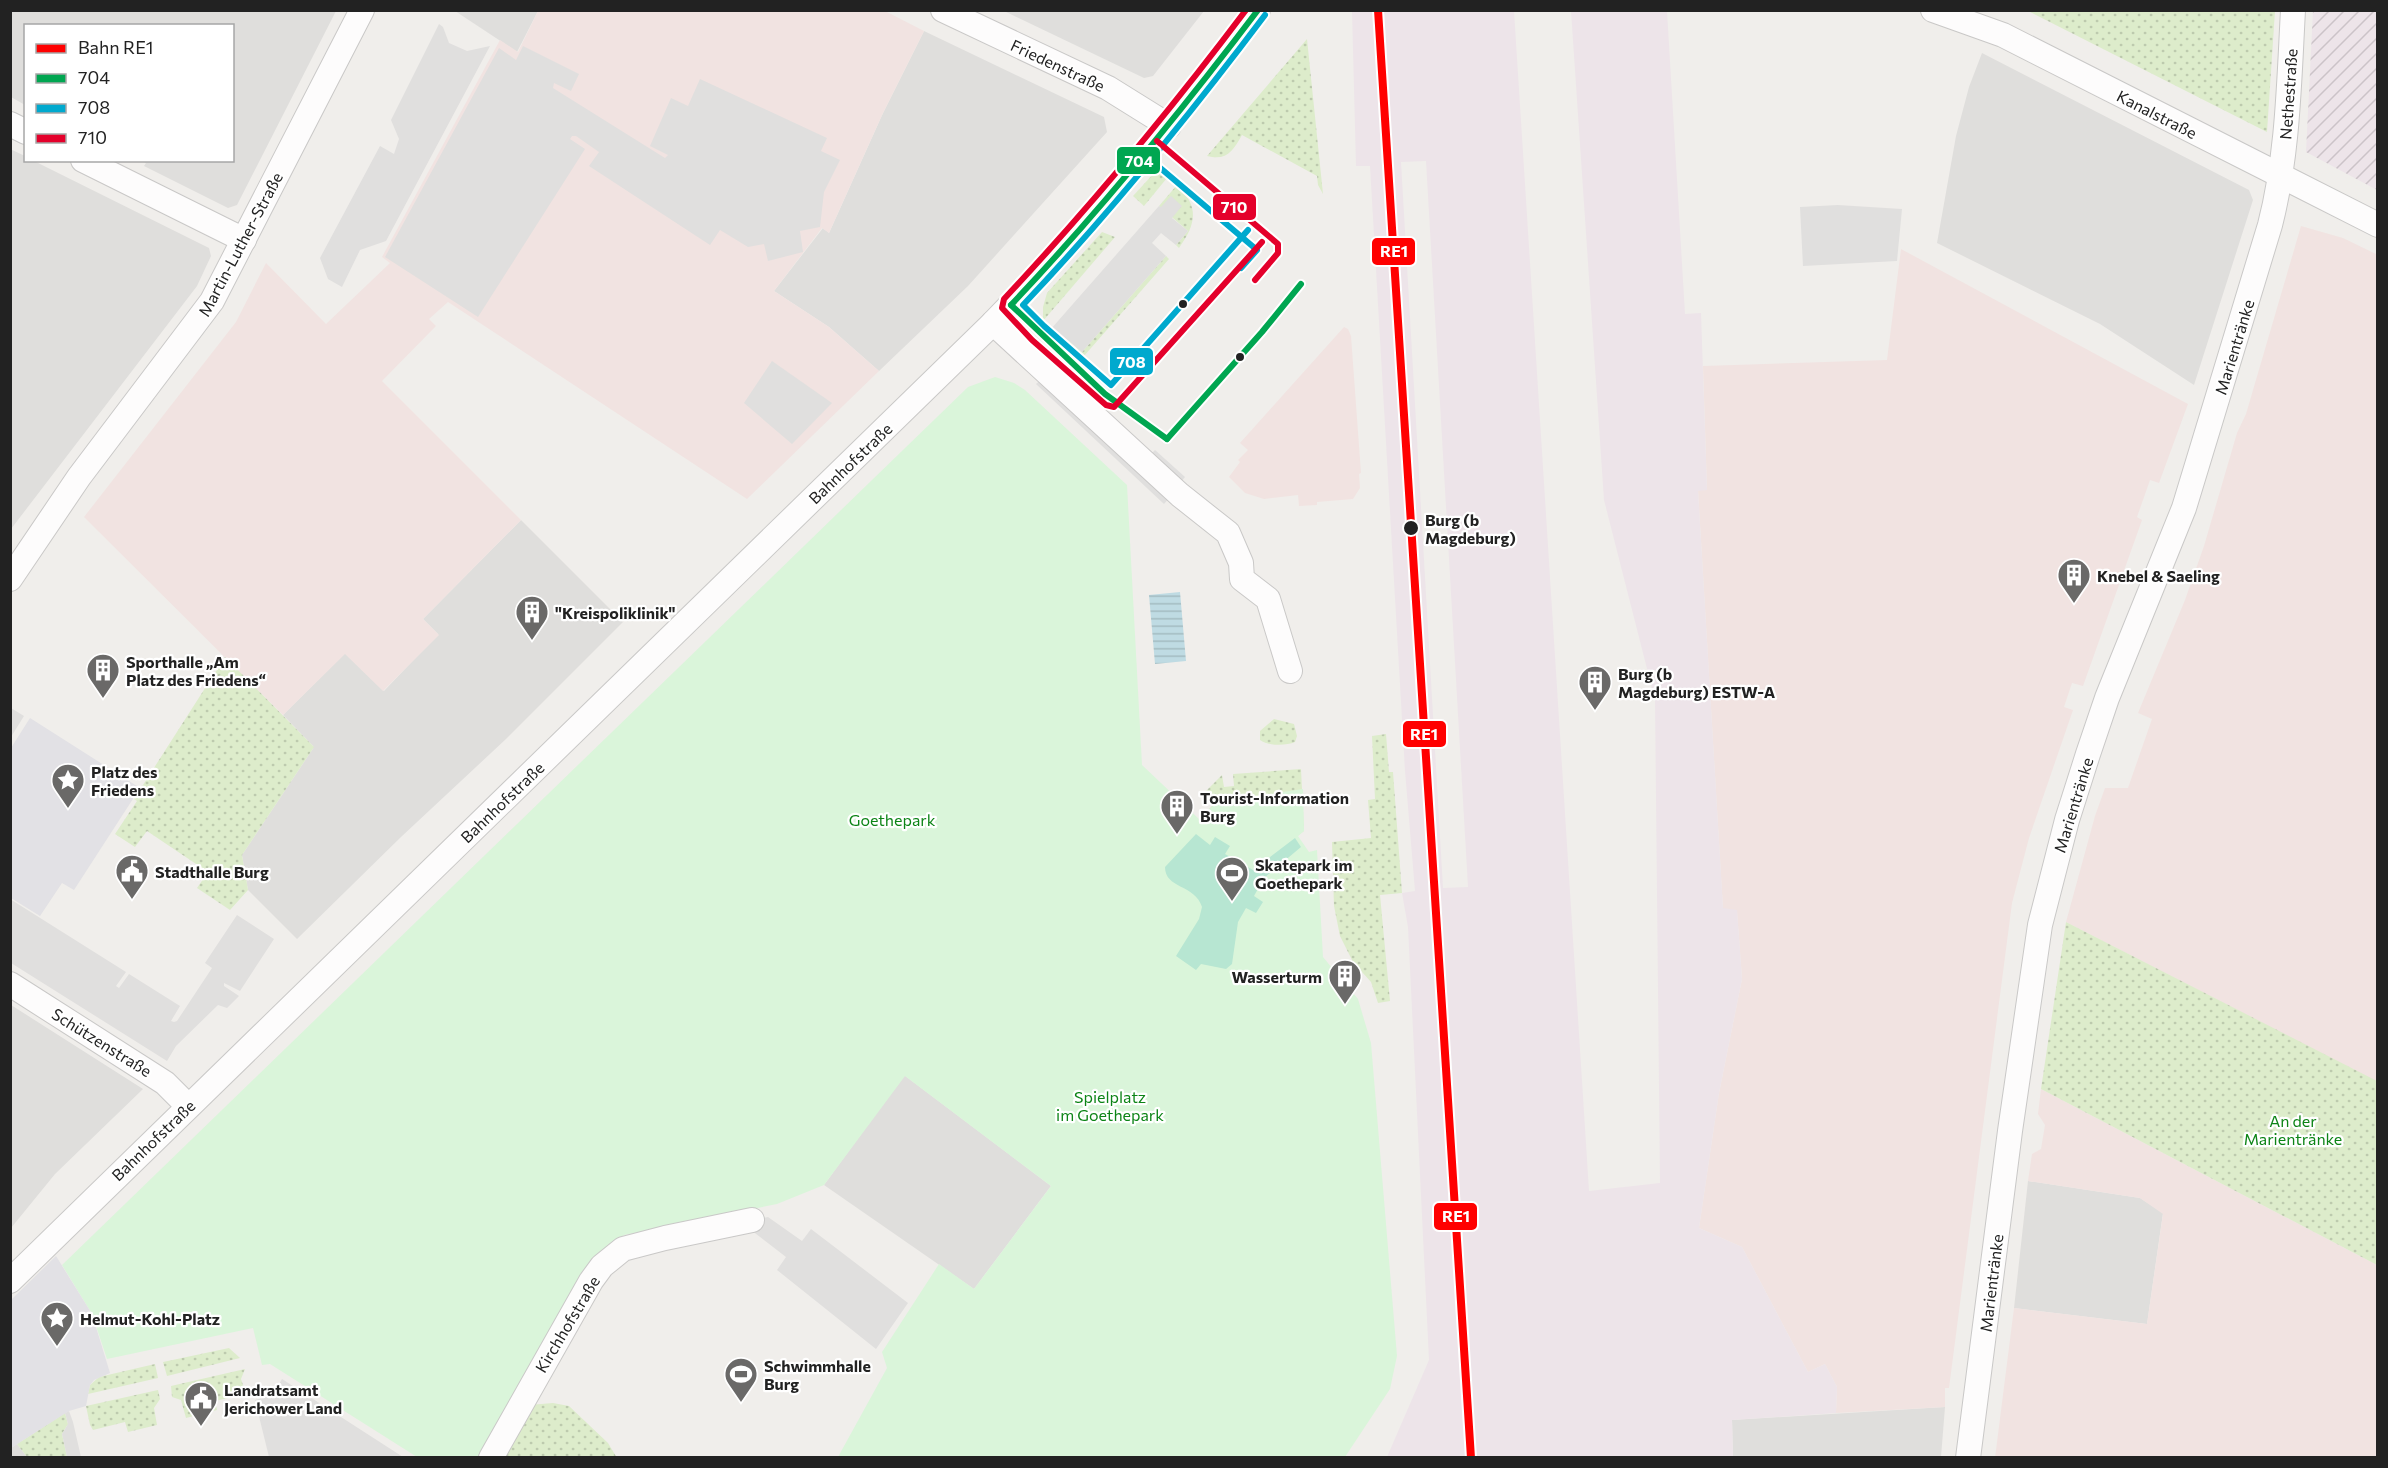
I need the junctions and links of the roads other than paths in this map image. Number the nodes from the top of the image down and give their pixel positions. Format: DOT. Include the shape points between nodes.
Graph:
graph roads {
  1 [pos="362,10"];
  2 [pos="943,10"];
  3 [pos="1258,10"];
  4 [pos="1933,10"];
  5 [pos="2293,10"];
  6 [pos="10,124"];
  7 [pos="1169,126"];
  8 [pos="24,131"];
  9 [pos="87,162"];
  10 [pos="2281,177"];
  11 [pos="2378,225"];
  12 [pos="244,240"];
  13 [pos="993,323"];
  14 [pos="10,579"];
  15 [pos="1290,670"];
  16 [pos="10,984"];
  17 [pos="188,1106"];
  18 [pos="752,1220"];
  19 [pos="10,1281"];
  20 [pos="491,1458"];
  21 [pos="1968,1458"];
  1 -- 12 [label="street, Martin-Luther-Straße"];
  2 -- 7 [label="street, Friedenstraße" via="1108,88"];
  3 -- 7 [label="street, Bahnhofstraße"];
  4 -- 10 [label="street, Kanalstraße" via="2003,35"];
  5 -- 10 [label="street, Nethestraße"];
  6 -- 8 [label="street"];
  7 -- 13 [label="street, Bahnhofstraße" via="1048,266"];
  9 -- 12 [label="street"];
  10 -- 11 [label="street, Kanalstraße"];
  10 -- 21 [label="street, Marientränke" via="2184,508 2088,754 2040,925"];
  12 -- 14 [label="street, Martin-Luther-Straße" via="200,318 79,477"];
  13 -- 15 [label="street" via="1180,495 1228,533 1241,563 1242,579 1268,598"];
  13 -- 17 [label="street, Bahnhofstraße"];
  16 -- 17 [label="street, Schützenstraße" via="165,1083"];
  17 -- 19 [label="street, Bahnhofstraße"];
  18 -- 20 [label="street, Kirchhofstraße" via="622,1249 613,1256 591,1281"];
}
